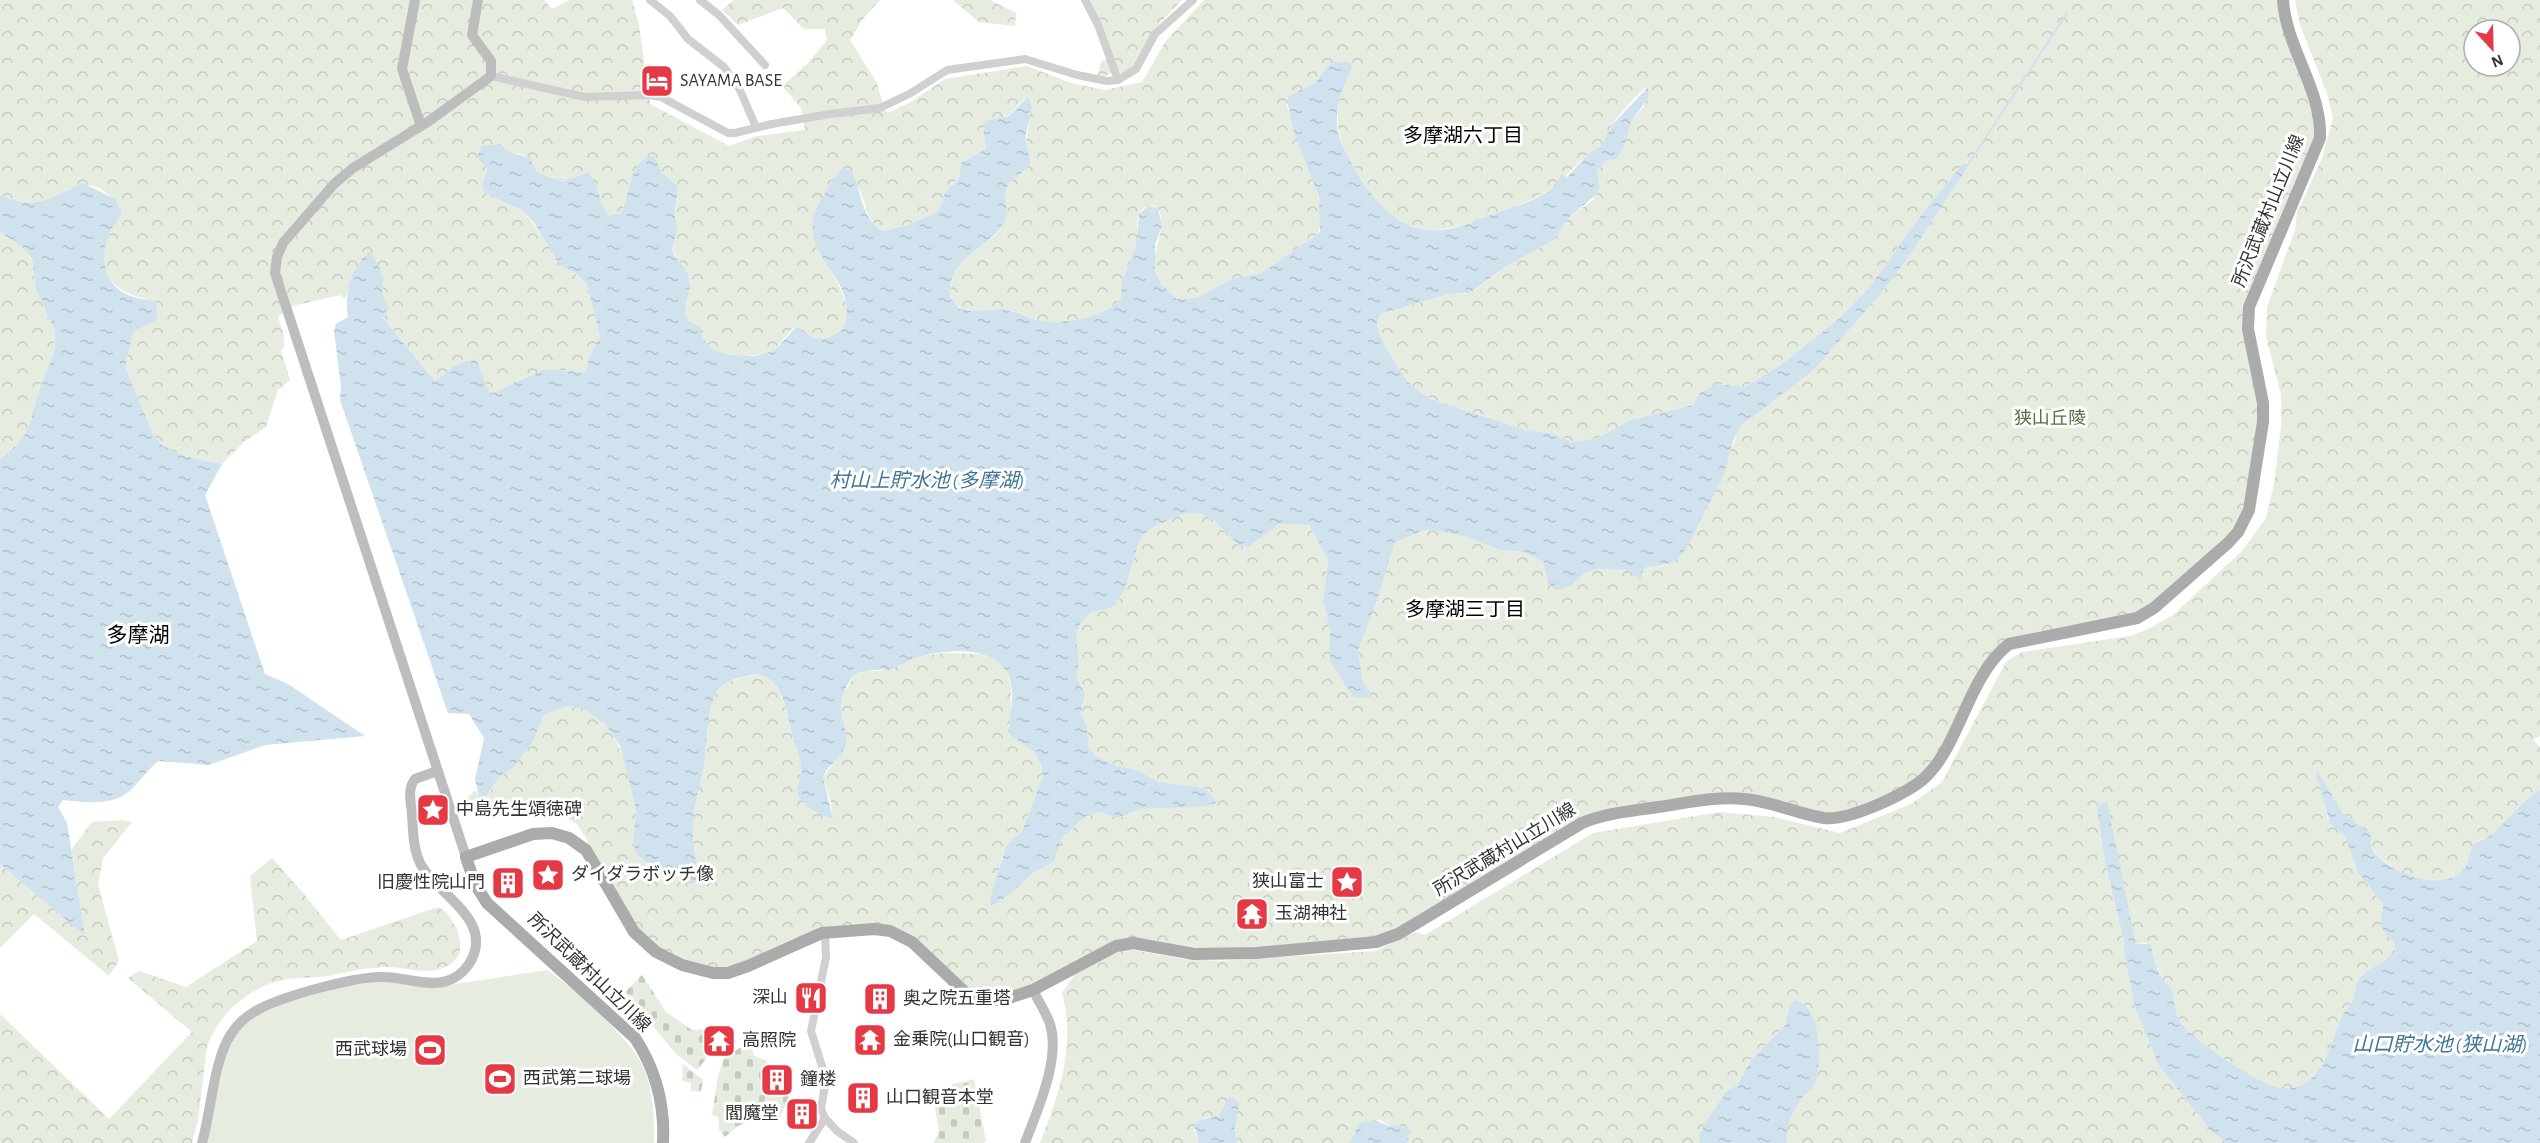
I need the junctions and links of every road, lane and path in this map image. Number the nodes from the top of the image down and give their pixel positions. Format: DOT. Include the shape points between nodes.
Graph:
graph roads {
  1 [pos="414,0"];
  2 [pos="478,0"];
  3 [pos="650,0"];
  4 [pos="700,0"];
  5 [pos="1085,0"];
  6 [pos="1193,0"];
  7 [pos="2283,0"];
  8 [pos="765,65"];
  9 [pos="491,76"];
  10 [pos="1118,80"];
  11 [pos="421,126"];
  12 [pos="756,127"];
  13 [pos="437,771"];
  14 [pos="466,857"];
  15 [pos="825,933"];
  16 [pos="1033,990"];
  17 [pos="825,1118"];
  18 [pos="202,1143"];
  19 [pos="663,1143"];
  20 [pos="809,1143"];
  21 [pos="854,1143"];
  22 [pos="1025,1143"];
  1 -- 11 [label="street" via="402,69"];
  2 -- 9 [label="street" via="472,35 491,61"];
  3 -- 12 [label="street" via="670,16 688,39 724,67 739,88"];
  4 -- 8 [label="street"];
  5 -- 10 [label="street"];
  6 -- 10 [label="street" via="1155,34 1136,69"];
  7 -- 16 [label="main road, 所沢武蔵村山立川線" via="2286,26 2318,110 2320,138 2249,307 2248,329 2264,413 2252,500 2238,532 2154,608 2126,622 2009,644 1983,673 1932,771 1900,794 1857,812 1823,818 1762,801 1725,798 1602,816 1582,823 1416,924 1376,942 1194,954 1133,943 1116,946"];
  9 -- 11 [label="street"];
  9 -- 12 [label="street" via="585,97 661,97 728,132"];
  10 -- 12 [label="street" via="1077,75 1025,59 947,70 880,108"];
  11 -- 13 [label="street" via="353,168 323,195 283,243 275,273"];
  13 -- 14 [label="street"];
  13 -- 18 [label="street" via="415,779 411,786 414,838 421,864 472,924 475,945 468,966 456,977 441,982 389,977 355,980 251,1013 225,1046"];
  14 -- 15 [label="main road, 所沢武蔵村山立川線" via="533,834 569,837 586,850 634,932 656,952 682,965 713,973 748,966"];
  14 -- 19 [label="main road, 所沢武蔵村山立川線" via="478,890 488,903 635,1038 658,1085 664,1117"];
  15 -- 16 [label="main road, 所沢武蔵村山立川線" via="874,929 902,935 968,994 982,1000 1003,1000"];
  15 -- 17 [label="street" via="826,957 811,1031 826,1079 821,1109"];
  16 -- 22 [label="street" via="1051,1025 1052,1050 1042,1098"];
  17 -- 20 [label="street"];
  17 -- 21 [label="street"];
}
